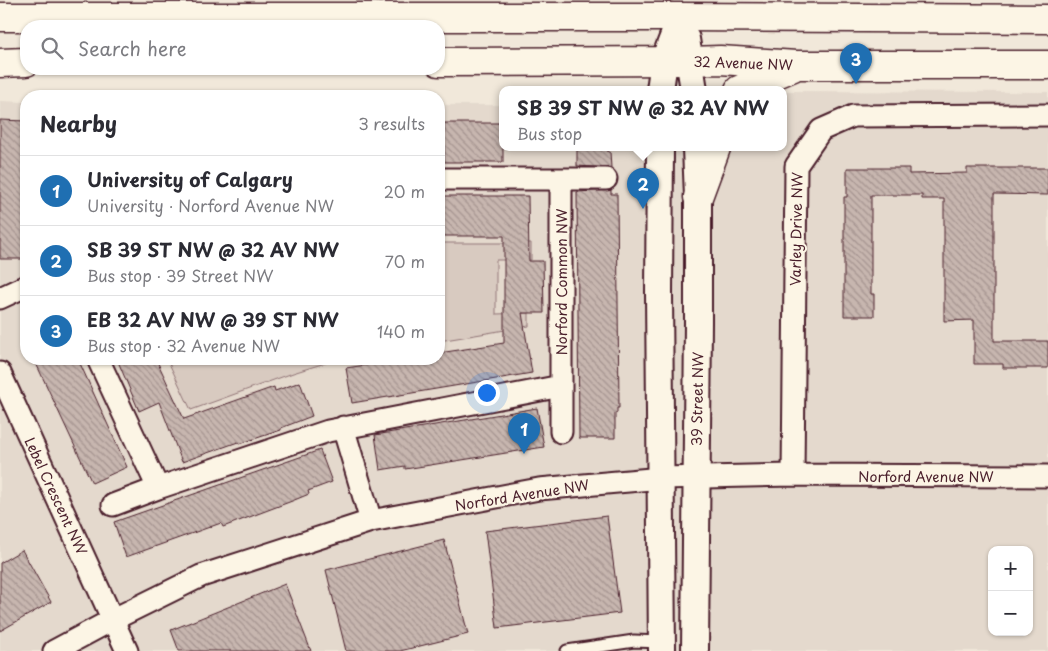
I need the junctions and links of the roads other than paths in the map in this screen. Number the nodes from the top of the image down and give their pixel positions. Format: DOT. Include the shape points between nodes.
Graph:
graph roads {
  1 [pos="681,8"];
  2 [pos="0,18"];
  3 [pos="1048,19"];
  4 [pos="677,61"];
  5 [pos="0,62"];
  6 [pos="20,62"];
  7 [pos="445,62"];
  8 [pos="1048,64"];
  9 [pos="796,65"];
  10 [pos="662,86"];
  11 [pos="692,86"];
  12 [pos="748,86"];
  13 [pos="1048,115"];
  14 [pos="660,151"];
  15 [pos="696,151"];
  16 [pos="715,151"];
  17 [pos="606,178"];
  18 [pos="445,179"];
  19 [pos="561,179"];
  20 [pos="698,197"];
  21 [pos="20,289"];
  22 [pos="0,298"];
  23 [pos="101,365"];
  24 [pos="0,373"];
  25 [pos="561,386"];
  26 [pos="343,427"];
  27 [pos="562,432"];
  28 [pos="793,475"];
  29 [pos="1048,476"];
  30 [pos="696,477"];
  31 [pos="662,478"];
  32 [pos="158,488"];
  33 [pos="113,505"];
  34 [pos="371,521"];
  35 [pos="112,620"];
  36 [pos="662,646"];
  37 [pos="54,651"];
  38 [pos="127,651"];
  39 [pos="567,651"];
  40 [pos="696,651"];
  1 -- 2 [label="main road"];
  1 -- 3 [label="main road"];
  1 -- 4 [label="street"];
  4 -- 7 [label="main road, 32 Avenue NW"];
  4 -- 9 [label="main road, 32 Avenue NW"];
  4 -- 10 [label="street"];
  4 -- 11 [label="street"];
  5 -- 6 [label="main road"];
  8 -- 9 [label="main road, 32 Avenue NW"];
  9 -- 12 [label="main road"];
  13 -- 28 [label="street, Varley Drive NW" via="853,116 821,130 796,166"];
  14 -- 31 [label="street"];
  15 -- 20 [label="street, 39 Street NW"];
  16 -- 20 [label="main road"];
  17 -- 19 [label="street"];
  18 -- 19 [label="street"];
  19 -- 25 [label="street, Norford Common NW"];
  20 -- 30 [label="street, 39 Street NW"];
  21 -- 22 [label="street"];
  23 -- 32 [label="street"];
  24 -- 35 [label="street, Lebel Crescent NW"];
  25 -- 26 [label="street"];
  25 -- 27 [label="street, Norford Common NW"];
  26 -- 32 [label="street"];
  26 -- 34 [label="street"];
  28 -- 29 [label="street, Norford Avenue NW"];
  28 -- 30 [label="street, Norford Avenue NW"];
  30 -- 31 [label="street, Norford Avenue NW"];
  30 -- 40 [label="street, 39 Street NW"];
  31 -- 34 [label="street, Norford Avenue NW" via="539,490"];
  31 -- 36 [label="street"];
  32 -- 33 [label="street"];
  34 -- 35 [label="street, Norford Avenue NW" via="201,576"];
  35 -- 37 [label="street, Norford Avenue NW"];
  35 -- 38 [label="street, Lebel Crescent NW"];
  36 -- 39 [label="lane" via="634,641"];
}
